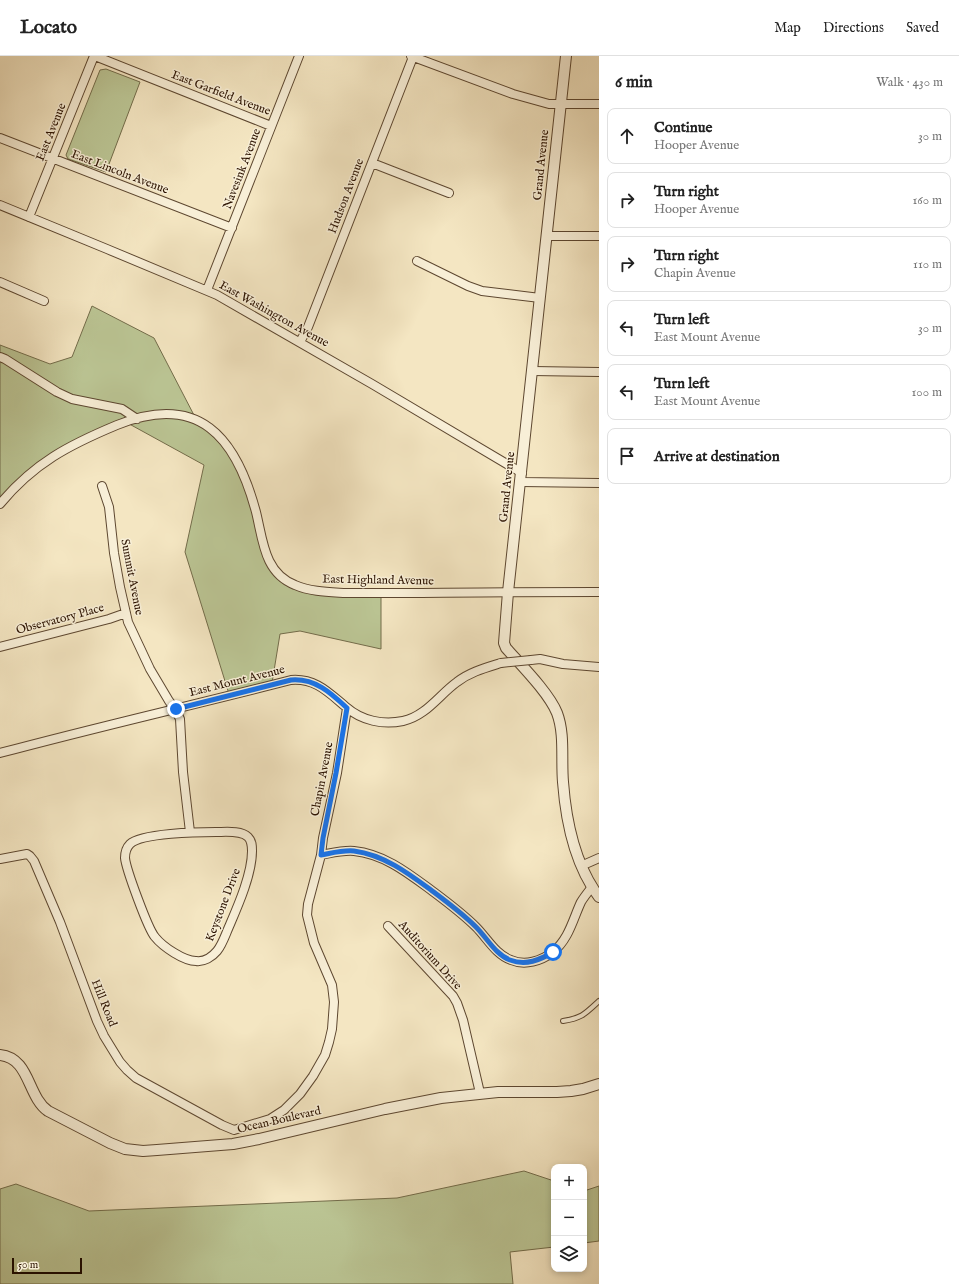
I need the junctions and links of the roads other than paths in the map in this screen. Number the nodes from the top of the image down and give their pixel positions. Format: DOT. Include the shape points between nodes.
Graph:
graph roads {
  1 [pos="94,56"];
  2 [pos="299,56"];
  3 [pos="412,56"];
  4 [pos="566,56"];
  5 [pos="561,104"];
  6 [pos="599,104"];
  7 [pos="271,126"];
  8 [pos="0,138"];
  9 [pos="53,159"];
  10 [pos="372,163"];
  11 [pos="449,193"];
  12 [pos="0,205"];
  13 [pos="29,217"];
  14 [pos="232,228"];
  15 [pos="546,236"];
  16 [pos="599,236"];
  17 [pos="416,261"];
  18 [pos="0,282"];
  19 [pos="207,290"];
  20 [pos="540,298"];
  21 [pos="44,302"];
  22 [pos="300,342"];
  23 [pos="0,358"];
  24 [pos="532,371"];
  25 [pos="599,372"];
  26 [pos="137,419"];
  27 [pos="522,477"];
  28 [pos="599,483"];
  29 [pos="102,486"];
  30 [pos="0,504"];
  31 [pos="508,592"];
  32 [pos="599,592"];
  33 [pos="126,613"];
  34 [pos="0,647"];
  35 [pos="599,667"];
  36 [pos="347,708"];
  37 [pos="176,709"];
  38 [pos="0,753"];
  39 [pos="190,832"];
  40 [pos="321,855"];
  41 [pos="599,858"];
  42 [pos="0,859"];
  43 [pos="582,866"];
  44 [pos="592,887"];
  45 [pos="599,897"];
  46 [pos="388,926"];
  47 [pos="599,1001"];
  48 [pos="563,1021"];
  49 [pos="0,1055"];
  50 [pos="599,1084"];
  51 [pos="480,1093"];
  52 [pos="234,1130"];
  1 -- 7 [label="street, East Garfield Avenue"];
  1 -- 9 [label="street, East Avenue"];
  2 -- 7 [label="street, Navesink Avenue"];
  3 -- 5 [label="street" via="513,94 549,104"];
  3 -- 10 [label="street, Hudson Avenue"];
  4 -- 5 [label="street, Grand Avenue"];
  5 -- 6 [label="street"];
  5 -- 15 [label="street, Grand Avenue"];
  7 -- 14 [label="street, Navesink Avenue"];
  8 -- 9 [label="street, East Lincoln Avenue"];
  9 -- 13 [label="street, East Avenue"];
  9 -- 14 [label="street, East Lincoln Avenue"];
  10 -- 11 [label="street"];
  10 -- 22 [label="street, Hudson Avenue"];
  12 -- 13 [label="street, East Washington Avenue"];
  13 -- 19 [label="street, East Washington Avenue"];
  14 -- 19 [label="street, Navesink Avenue"];
  15 -- 16 [label="street"];
  15 -- 20 [label="street, Grand Avenue"];
  17 -- 20 [label="street" via="482,291"];
  18 -- 21 [label="street"];
  19 -- 22 [label="street, East Washington Avenue"];
  20 -- 24 [label="street, Grand Avenue"];
  22 -- 27 [label="street, East Washington Avenue"];
  23 -- 26 [label="street" via="72,399 122,409"];
  24 -- 25 [label="street"];
  24 -- 27 [label="street, Grand Avenue"];
  26 -- 30 [label="street, East Highland Avenue" via="85,438 56,455 23,479"];
  26 -- 31 [label="street, East Highland Avenue" via="164,414 186,416 203,422 219,435 236,460 248,487 271,565 278,575 296,586 325,592"];
  27 -- 28 [label="street, East Washington Avenue"];
  27 -- 31 [label="street, Grand Avenue"];
  29 -- 33 [label="street, Summit Avenue" via="109,507 114,553"];
  31 -- 32 [label="street, East Highland Avenue"];
  31 -- 43 [label="street, Grand Avenue" via="504,643 549,698 558,717 562,735 566,809 572,838"];
  33 -- 34 [label="street, Observatory Place"];
  33 -- 37 [label="street, Summit Avenue" via="147,664"];
  35 -- 36 [label="street, East Mount Avenue, bridge" via="540,659 501,663 465,676 426,710 409,719 388,723 364,718"];
  36 -- 37 [label="street, East Mount Avenue" via="314,682 297,679"];
  36 -- 40 [label="street, Chapin Avenue"];
  37 -- 38 [label="street, East Mount Avenue"];
  37 -- 39 [label="street" via="180,719"];
  39 -- 39 [label="street, Keystone Drive" via="133,841 128,845 125,856 149,928 155,937 175,954 196,962 218,951 236,912 249,872 252,851 251,842 239,833"];
  40 -- 44 [label="street" via="352,851 385,860 417,879 457,909 498,952 519,963 533,962 553,952 569,931 582,900"];
  40 -- 52 [label="street, Chapin Avenue" via="307,914 314,943 332,985 334,1002 325,1055 300,1094 284,1110 270,1119"];
  41 -- 43 [label="street"];
  42 -- 52 [label="street, Hill Road" via="27,854 34,862 60,922 97,1021 127,1070 136,1078"];
  43 -- 44 [label="street, Grand Avenue"];
  44 -- 45 [label="street, Grand Avenue"];
  46 -- 51 [label="street, Auditorium Drive" via="453,996 462,1016"];
  47 -- 48 [label="lane" via="586,1013"];
  49 -- 51 [label="street, Ocean Boulevard" via="18,1063 38,1100 48,1111 110,1143 133,1151 233,1144 416,1102"];
  50 -- 51 [label="street, Ocean Boulevard" via="557,1092"];
}
